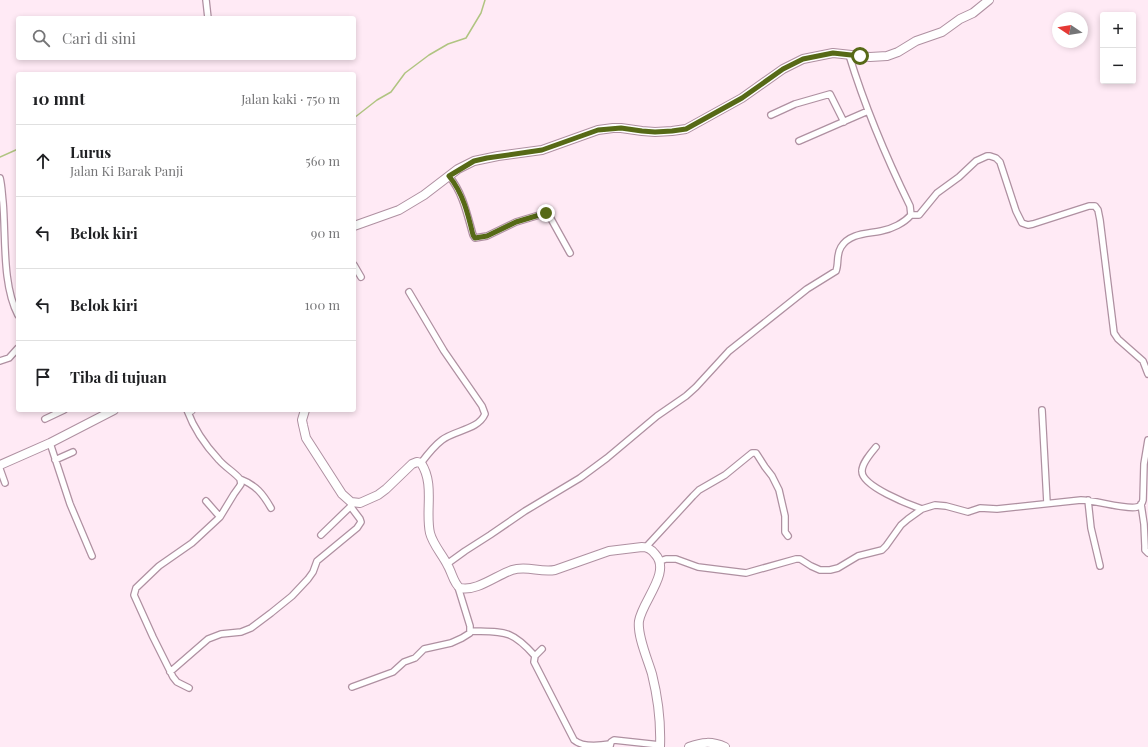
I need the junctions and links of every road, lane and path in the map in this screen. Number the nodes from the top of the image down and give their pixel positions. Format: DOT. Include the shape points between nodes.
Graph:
graph roads {
  1 [pos="206,0"];
  2 [pos="989,0"];
  3 [pos="208,16"];
  4 [pos="849,55"];
  5 [pos="868,111"];
  6 [pos="771,115"];
  7 [pos="844,122"];
  8 [pos="799,141"];
  9 [pos="449,176"];
  10 [pos="0,178"];
  11 [pos="912,215"];
  12 [pos="356,225"];
  13 [pos="570,253"];
  14 [pos="356,268"];
  15 [pos="361,277"];
  16 [pos="408,292"];
  17 [pos="16,310"];
  18 [pos="16,350"];
  19 [pos="0,361"];
  20 [pos="1148,372"];
  21 [pos="1042,410"];
  22 [pos="60,412"];
  23 [pos="108,412"];
  24 [pos="190,412"];
  25 [pos="304,412"];
  26 [pos="45,419"];
  27 [pos="1148,440"];
  28 [pos="50,443"];
  29 [pos="876,447"];
  30 [pos="73,452"];
  31 [pos="55,460"];
  32 [pos="421,463"];
  33 [pos="0,465"];
  34 [pos="0,469"];
  35 [pos="240,479"];
  36 [pos="5,483"];
  37 [pos="1088,500"];
  38 [pos="206,501"];
  39 [pos="1047,502"];
  40 [pos="1141,504"];
  41 [pos="352,505"];
  42 [pos="271,508"];
  43 [pos="922,509"];
  44 [pos="220,517"];
  45 [pos="320,535"];
  46 [pos="788,536"];
  47 [pos="646,547"];
  48 [pos="1148,553"];
  49 [pos="92,556"];
  50 [pos="660,561"];
  51 [pos="447,564"];
  52 [pos="1100,566"];
  53 [pos="458,587"];
  54 [pos="471,631"];
  55 [pos="542,649"];
  56 [pos="535,656"];
  57 [pos="170,672"];
  58 [pos="352,687"];
  59 [pos="189,688"];
  60 [pos="717,745"];
  61 [pos="610,746"];
  62 [pos="660,746"];
  63 [pos="689,747"];
  64 [pos="725,747"];
  1 -- 3 [label="street"];
  2 -- 4 [label="street" via="945,30 916,41 898,52 887,56"];
  4 -- 5 [label="street"];
  4 -- 9 [label="street" via="825,54 794,63 742,98 686,129 655,132 621,128 598,130 542,150 474,161"];
  5 -- 7 [label="street"];
  5 -- 11 [label="street"];
  6 -- 7 [label="street" via="795,104 830,94"];
  7 -- 8 [label="street"];
  9 -- 12 [label="street" via="399,210"];
  9 -- 13 [label="street" via="461,194 475,238 487,236 516,222 546,213"];
  10 -- 17 [label="street" via="9,286"];
  11 -- 20 [label="street" via="919,215 937,194 976,161 987,156 993,156 1000,162 1016,211 1025,225 1095,206 1100,220 1114,333 1143,361"];
  11 -- 51 [label="street" via="893,228 857,235 846,242 840,249 836,271 807,289 729,352 686,396 584,475 525,510"];
  14 -- 15 [label="street"];
  16 -- 32 [label="street" via="485,414 475,425 443,439"];
  18 -- 19 [label="street" via="9,358"];
  21 -- 39 [label="street"];
  22 -- 26 [label="street"];
  23 -- 28 [label="street"];
  24 -- 35 [label="street" via="193,426 207,446 218,460"];
  25 -- 41 [label="street" via="302,420 306,438 342,494"];
  27 -- 40 [label="street"];
  28 -- 31 [label="street"];
  28 -- 33 [label="street"];
  29 -- 43 [label="street" via="863,467 863,477 884,493"];
  30 -- 31 [label="street"];
  31 -- 49 [label="street"];
  32 -- 41 [label="street" via="412,464 378,495"];
  32 -- 51 [label="street" via="426,472 430,498 430,533"];
  34 -- 36 [label="street"];
  35 -- 42 [label="street" via="256,487"];
  35 -- 44 [label="street" via="239,487"];
  37 -- 39 [label="street"];
  37 -- 40 [label="street" via="1134,507"];
  37 -- 52 [label="street" via="1091,528"];
  38 -- 44 [label="street"];
  39 -- 43 [label="street" via="980,508 968,512 939,505"];
  40 -- 48 [label="street" via="1145,550"];
  41 -- 45 [label="street"];
  41 -- 57 [label="street" via="360,524 317,561 311,575 292,596 251,628 208,638"];
  43 -- 50 [label="street" via="901,525 882,550 858,556 830,570 815,568 800,559 746,573 698,567 676,559"];
  44 -- 57 [label="street" via="192,543 159,566 134,592"];
  46 -- 47 [label="street" via="785,532 784,509 777,484 756,453 752,453 699,490"];
  47 -- 50 [label="street" via="654,552"];
  47 -- 53 [label="street" via="609,551 555,570 516,568 467,589"];
  50 -- 62 [label="street" via="659,576 642,609 638,623 654,684 660,725"];
  51 -- 53 [label="street"];
  53 -- 54 [label="street"];
  54 -- 56 [label="street" via="495,631 513,636"];
  54 -- 58 [label="street" via="451,643 424,649 393,672"];
  55 -- 56 [label="street"];
  56 -- 61 [label="street" via="534,662 579,746"];
  57 -- 59 [label="street" via="177,682"];
  60 -- 63 [label="street" via="704,743"];
  60 -- 64 [label="street"];
  61 -- 62 [label="street" via="612,741 616,740"];
}
